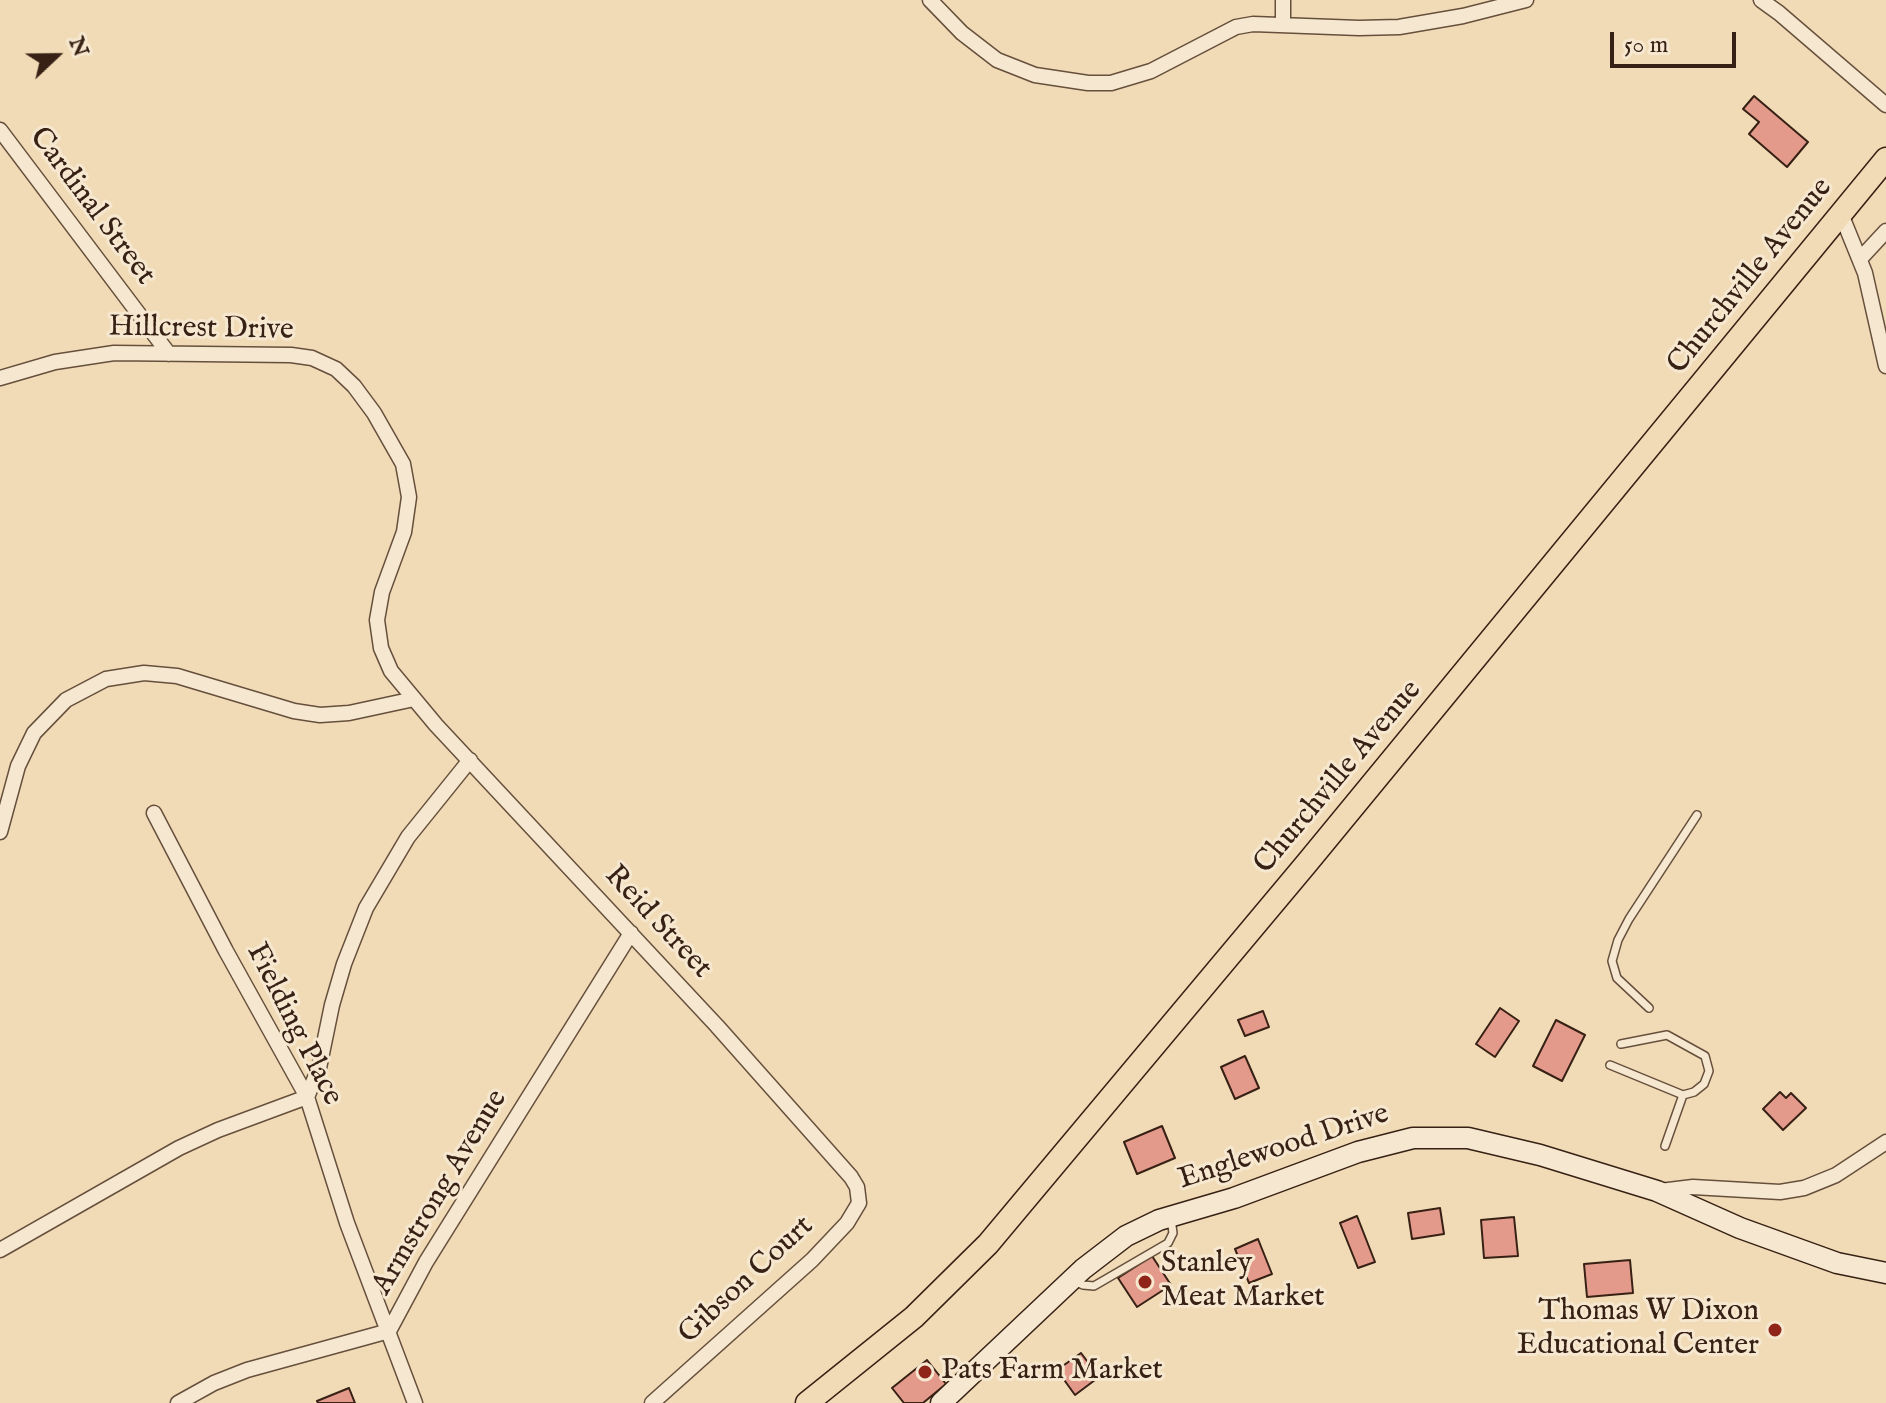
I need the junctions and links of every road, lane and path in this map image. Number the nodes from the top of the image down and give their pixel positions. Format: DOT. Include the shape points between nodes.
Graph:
graph roads {
  1 [pos="930,0"];
  2 [pos="1283,0"];
  3 [pos="1526,0"];
  4 [pos="1761,0"];
  5 [pos="1283,25"];
  6 [pos="1886,105"];
  7 [pos="0,130"];
  8 [pos="1886,159"];
  9 [pos="1841,214"];
  10 [pos="1886,231"];
  11 [pos="1860,259"];
  12 [pos="169,354"];
  13 [pos="1886,366"];
  14 [pos="0,378"];
  15 [pos="414,699"];
  16 [pos="470,760"];
  17 [pos="154,813"];
  18 [pos="1697,815"];
  19 [pos="0,832"];
  20 [pos="631,933"];
  21 [pos="1649,1008"];
  22 [pos="1621,1044"];
  23 [pos="1610,1065"];
  24 [pos="1683,1095"];
  25 [pos="307,1097"];
  26 [pos="1886,1142"];
  27 [pos="1665,1146"];
  28 [pos="857,1187"];
  29 [pos="1657,1191"];
  30 [pos="0,1250"];
  31 [pos="1886,1273"];
  32 [pos="389,1331"];
  33 [pos="178,1403"];
  34 [pos="415,1403"];
  35 [pos="652,1403"];
  36 [pos="807,1403"];
  37 [pos="941,1403"];
  1 -- 5 [label="street" via="997,60 1035,75 1088,83 1111,83 1151,71 1236,27"];
  2 -- 5 [label="street"];
  3 -- 5 [label="street" via="1399,27"];
  4 -- 6 [label="street"];
  7 -- 12 [label="street, Cardinal Street"];
  8 -- 9 [label="main road, Churchville Avenue"];
  9 -- 11 [label="street"];
  9 -- 36 [label="main road, Churchville Avenue" via="988,1244 914,1317"];
  10 -- 11 [label="street"];
  11 -- 13 [label="street"];
  12 -- 14 [label="street, Hillcrest Drive" via="89,356"];
  12 -- 15 [label="street, Hillcrest Drive" via="312,358 341,373 374,413 403,464 409,497 404,532 382,592 379,641 391,671"];
  15 -- 16 [label="street, Reid Street"];
  15 -- 19 [label="street" via="320,715 177,676 144,673 106,679 66,700 34,733 18,766"];
  16 -- 20 [label="street, Reid Street"];
  16 -- 25 [label="street" via="408,837 366,908 341,974"];
  17 -- 25 [label="street, Fielding Place"];
  18 -- 21 [label="lane" via="1629,919 1612,961 1617,978"];
  20 -- 28 [label="street, Reid Street"];
  20 -- 32 [label="street, Armstrong Avenue" via="426,1262"];
  22 -- 24 [label="lane" via="1667,1035 1705,1056 1709,1071 1704,1084"];
  23 -- 24 [label="lane"];
  24 -- 27 [label="lane"];
  25 -- 30 [label="street" via="179,1148"];
  25 -- 32 [label="street, Fielding Place"];
  26 -- 29 [label="street, Englewood Drive" via="1836,1175 1804,1188"];
  28 -- 35 [label="street, Gibson Court" via="859,1203 830,1241"];
  29 -- 31 [label="street" via="1772,1240 1837,1263"];
  29 -- 37 [label="street, Englewood Drive" via="1468,1138 1432,1136 1378,1146 1140,1228 1071,1280"];
  32 -- 33 [label="street, Armstrong Avenue" via="247,1370"];
  32 -- 34 [label="street, Fielding Place"];
}
